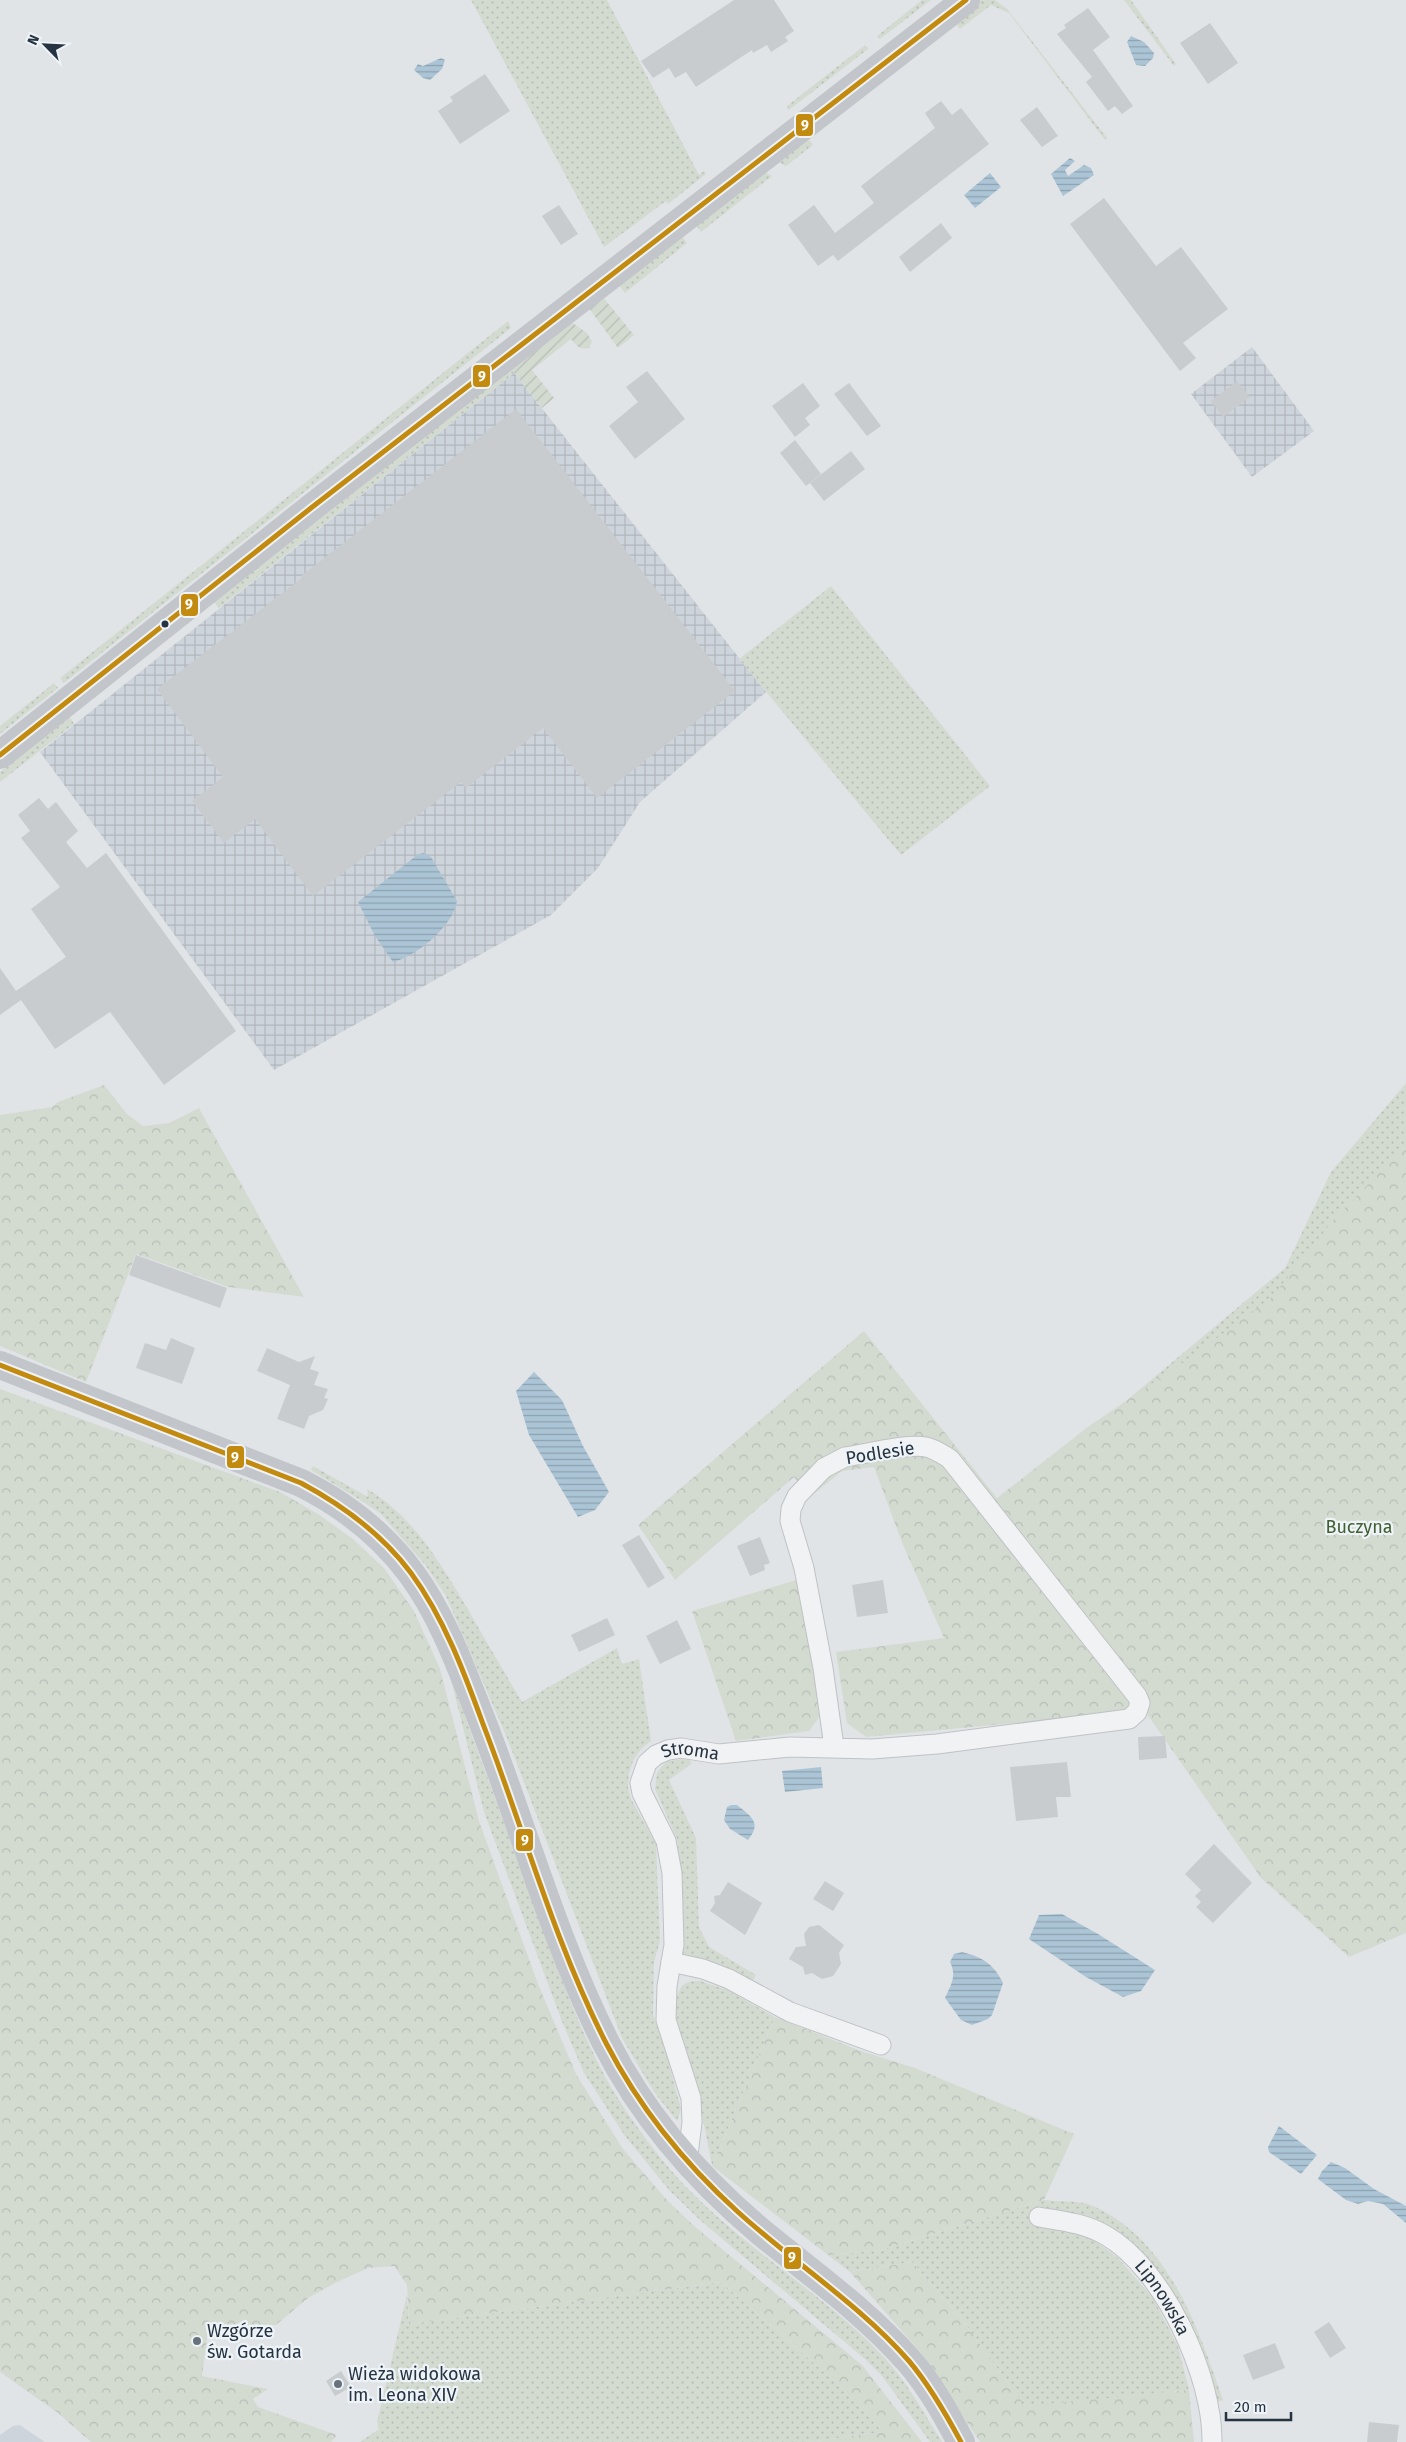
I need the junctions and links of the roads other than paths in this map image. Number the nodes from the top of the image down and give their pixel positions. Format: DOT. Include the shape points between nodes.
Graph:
graph roads {
  1 [pos="966,0"];
  2 [pos="0,755"];
  3 [pos="0,1365"];
  4 [pos="1117,1720"];
  5 [pos="834,1747"];
  6 [pos="671,1962"];
  7 [pos="881,2045"];
  8 [pos="687,2162"];
  9 [pos="1039,2217"];
  10 [pos="961,2442"];
  11 [pos="1212,2442"];
  1 -- 2 [label="main road" via="319,502"];
  3 -- 8 [label="main road" via="301,1483 348,1510 394,1553 439,1618 462,1670 564,1944 606,2044 636,2095"];
  4 -- 5 [label="street, Stroma" via="928,1745 872,1749"];
  4 -- 5 [label="street, Podlesie" via="1129,1719 1137,1712 1140,1703 1137,1696 950,1459 924,1446 910,1447 835,1461 797,1496 792,1509 790,1521 808,1587"];
  5 -- 6 [label="street, Stroma" via="790,1747 719,1754 681,1748 658,1754 647,1764 640,1783 642,1793 666,1841 672,1873 674,1945"];
  6 -- 7 [label="street" via="703,1968 790,2012"];
  6 -- 8 [label="street, Stroma" via="666,2020 691,2098 692,2123"];
  8 -- 10 [label="main road" via="760,2231 832,2288 891,2341 928,2386"];
  9 -- 11 [label="street, Lipnowska" via="1080,2223 1107,2236 1136,2260 1155,2283 1186,2337 1207,2395"];
}
